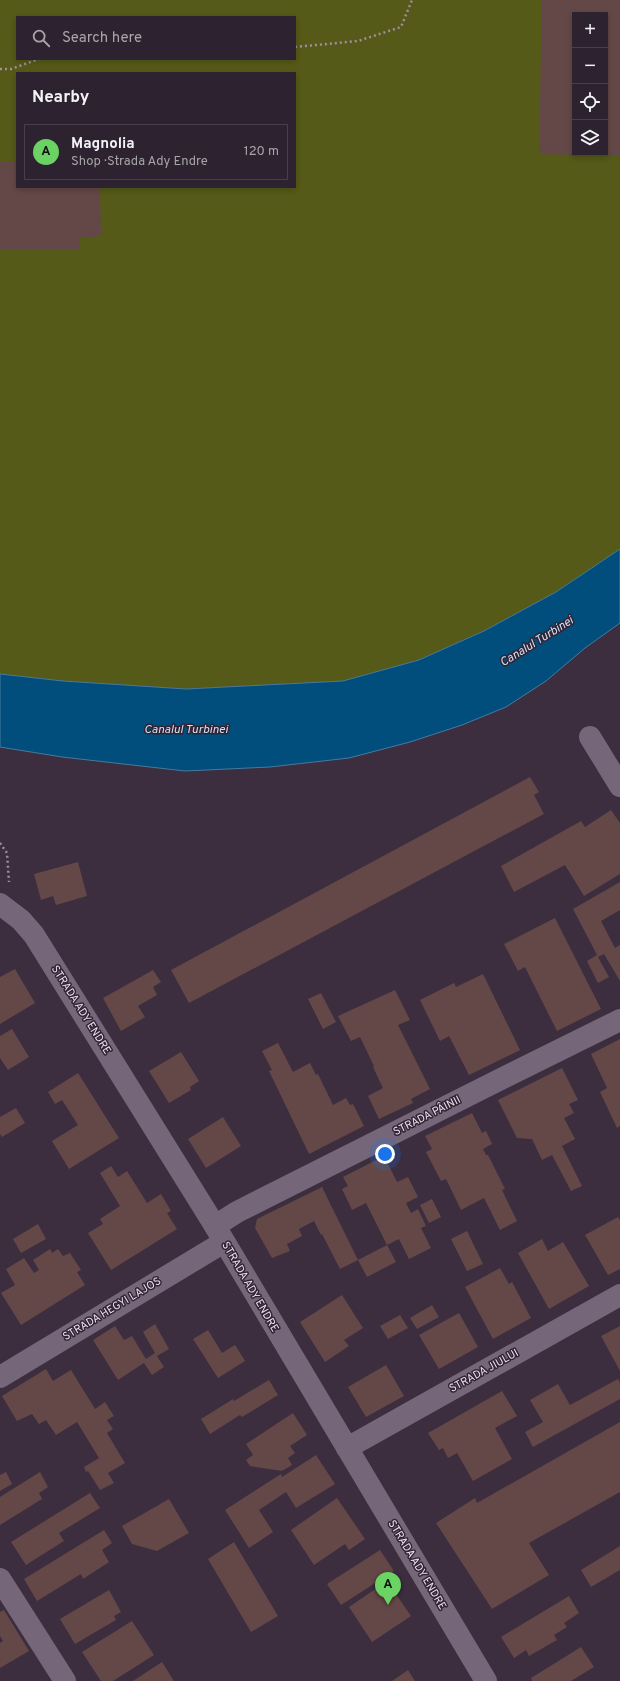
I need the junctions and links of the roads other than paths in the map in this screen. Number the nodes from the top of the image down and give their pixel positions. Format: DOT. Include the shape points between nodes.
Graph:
graph roads {
  1 [pos="590,737"];
  2 [pos="620,786"];
  3 [pos="4,913"];
  4 [pos="620,1020"];
  5 [pos="219,1234"];
  6 [pos="620,1294"];
  7 [pos="0,1377"];
  8 [pos="347,1448"];
  9 [pos="0,1579"];
  10 [pos="65,1681"];
  11 [pos="486,1681"];
  1 -- 2 [label="street"];
  3 -- 5 [label="street, STRADA ADY ENDRE" via="34,935"];
  4 -- 5 [label="street, STRADA PÂINII" via="244,1209"];
  5 -- 7 [label="street, STRADA HEGYI LAJOS"];
  5 -- 8 [label="street, STRADA ADY ENDRE"];
  6 -- 8 [label="street, STRADA JIULUI"];
  8 -- 11 [label="street, STRADA ADY ENDRE"];
  9 -- 10 [label="street"];
}
